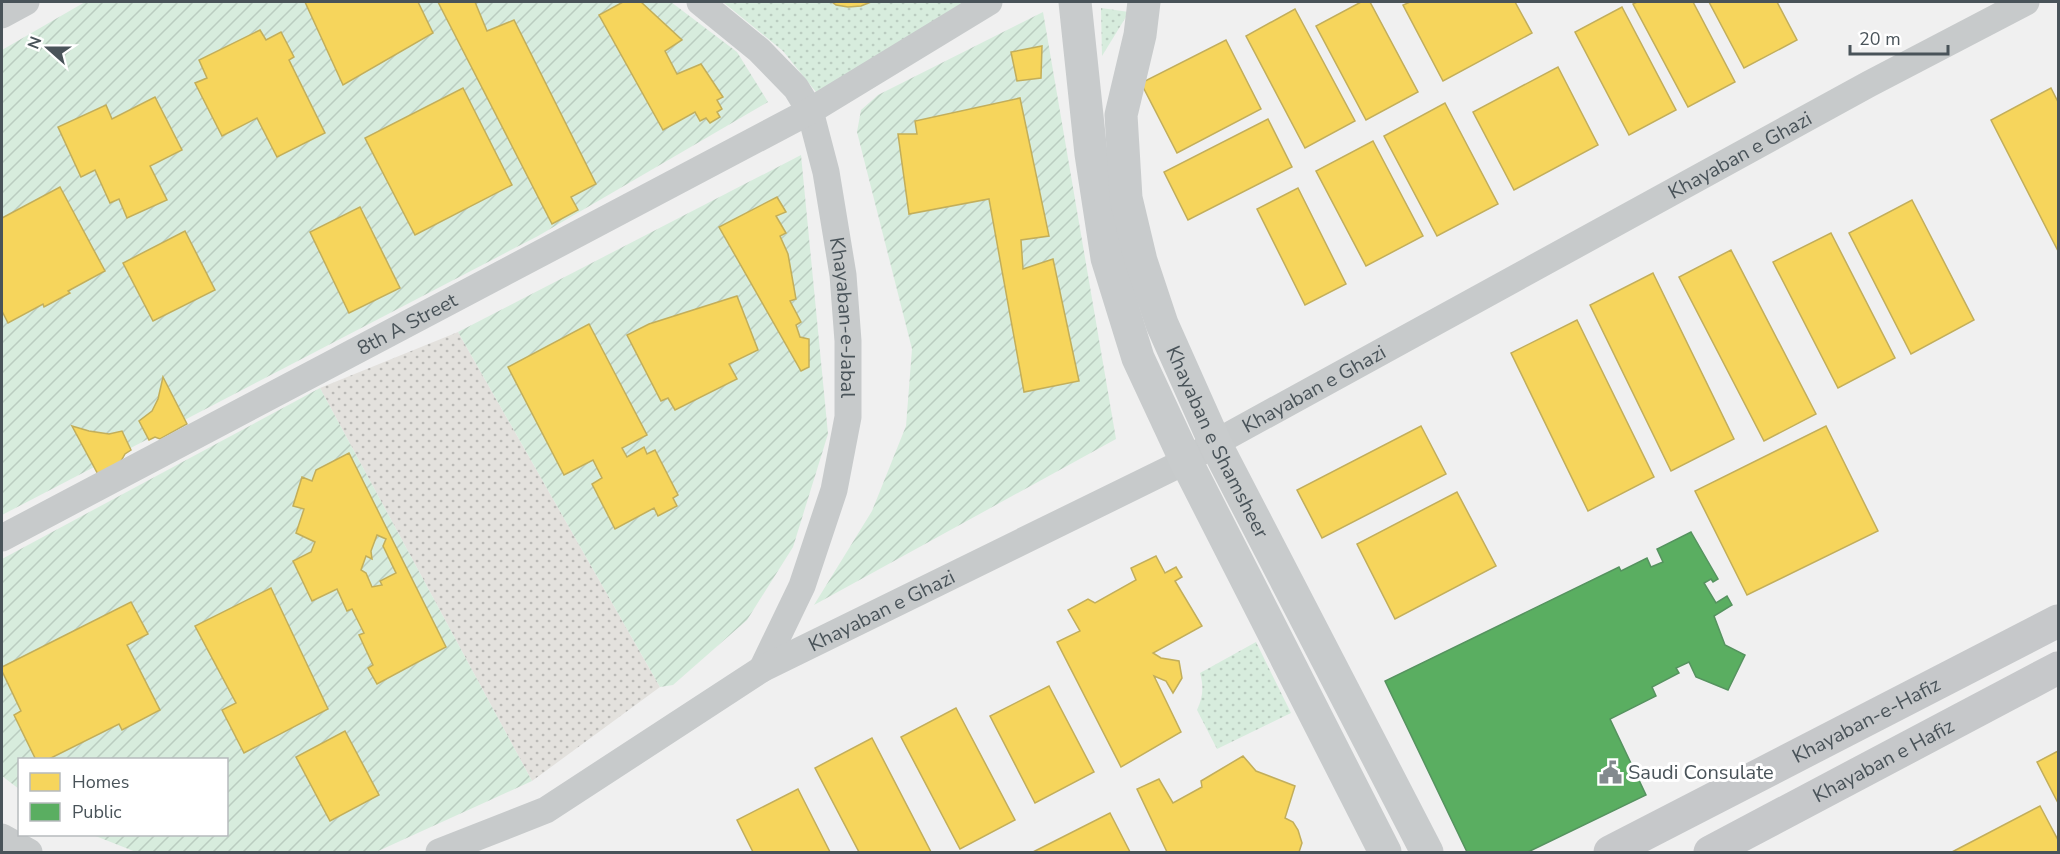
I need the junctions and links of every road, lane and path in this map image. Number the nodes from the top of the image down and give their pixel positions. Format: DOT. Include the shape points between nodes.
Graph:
graph roads {
  1 [pos="26,2"];
  2 [pos="700,2"];
  3 [pos="988,2"];
  4 [pos="1075,2"];
  5 [pos="1144,2"];
  6 [pos="2026,2"];
  7 [pos="2,15"];
  8 [pos="810,111"];
  9 [pos="1215,442"];
  10 [pos="1186,460"];
  11 [pos="2,538"];
  12 [pos="2058,621"];
  13 [pos="2058,668"];
  14 [pos="762,669"];
  15 [pos="2,837"];
  16 [pos="29,852"];
  17 [pos="439,852"];
  18 [pos="1385,852"];
  19 [pos="1427,852"];
  20 [pos="1610,852"];
  21 [pos="1710,852"];
  1 -- 7 [label="street"];
  2 -- 8 [label="street, Khayaban-e-Jabal" via="759,50 796,88"];
  3 -- 8 [label="street, 8th A Street"];
  4 -- 10 [label="main road, Khayaban e Shamsheer" via="1107,258 1138,358"];
  5 -- 9 [label="main road, Khayaban e Shamsheer" via="1121,115 1125,198 1162,324"];
  6 -- 9 [label="street, Khayaban e Ghazi"];
  8 -- 11 [label="street, 8th A Street"];
  8 -- 14 [label="street, Khayaban-e-Jabal" via="826,172 843,275 848,417 834,490 802,586"];
  9 -- 10 [label="street, Khayaban e Ghazi"];
  9 -- 19 [label="main road, Khayaban e Shamsheer"];
  10 -- 14 [label="street, Khayaban e Ghazi"];
  10 -- 18 [label="main road, Khayaban e Shamsheer"];
  12 -- 20 [label="main road, Khayaban-e-Hafiz"];
  13 -- 21 [label="main road, Khayaban e Hafiz"];
  14 -- 17 [label="street, Khayaban e Ghazi" via="546,810"];
  15 -- 16 [label="street"];
}
